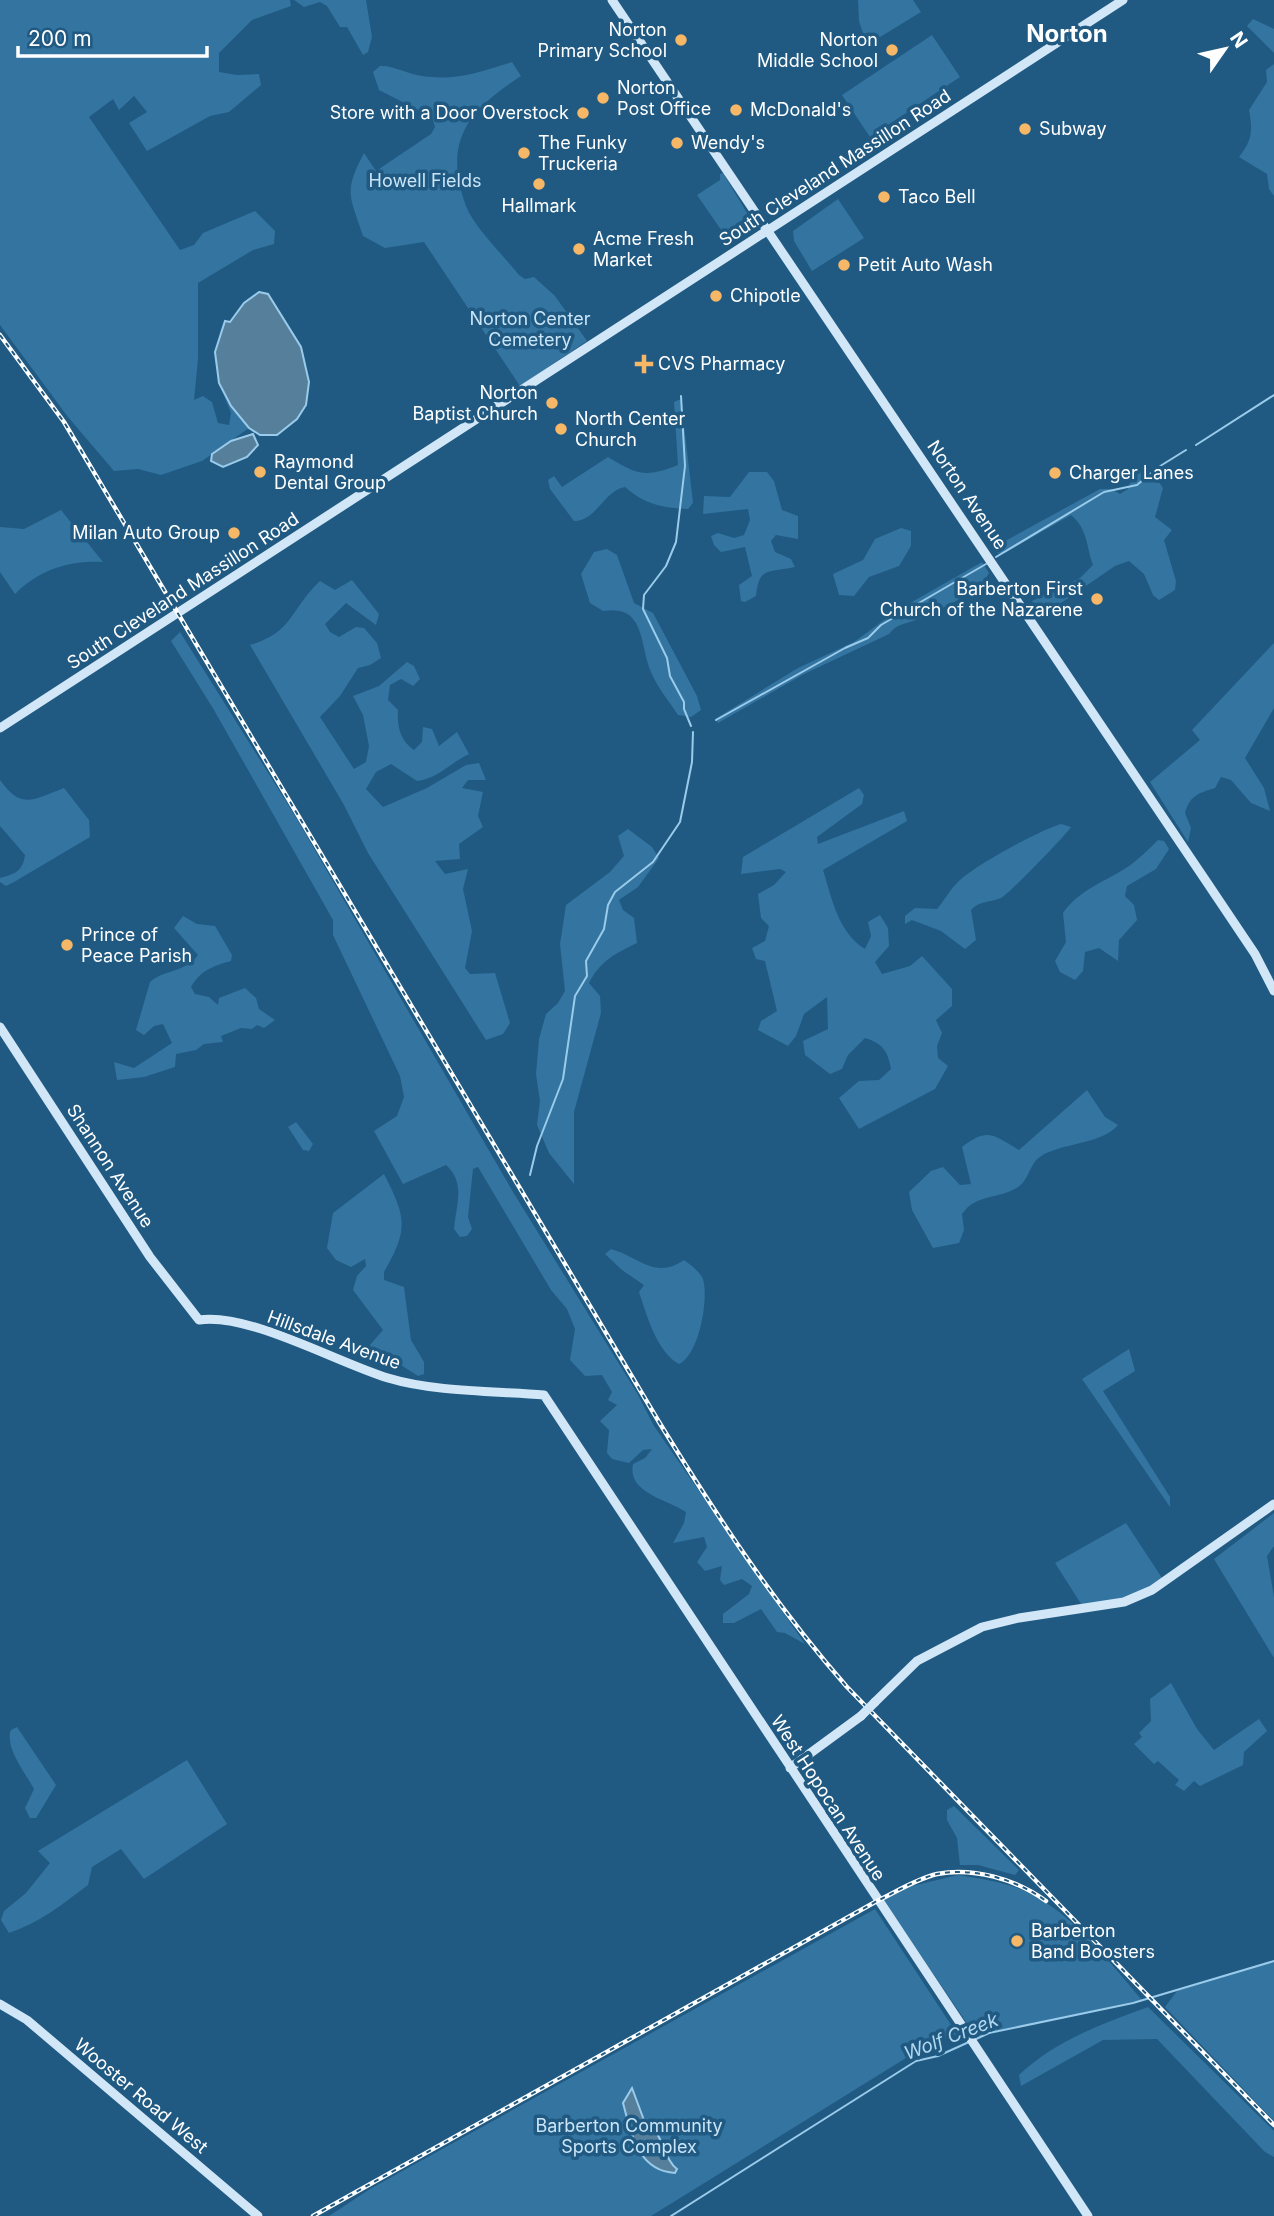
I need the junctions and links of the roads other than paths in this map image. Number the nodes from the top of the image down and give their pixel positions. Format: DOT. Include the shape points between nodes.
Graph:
graph roads {
  1 [pos="612,0"];
  2 [pos="1123,0"];
  3 [pos="768,229"];
  4 [pos="0,728"];
  5 [pos="1274,991"];
  6 [pos="0,1027"];
  7 [pos="198,1320"];
  8 [pos="544,1395"];
  9 [pos="1274,1504"];
  10 [pos="790,1768"];
  11 [pos="0,2004"];
  12 [pos="258,2216"];
  13 [pos="1088,2216"];
  1 -- 3 [label="main road, Norton Avenue"];
  2 -- 3 [label="main road, South Cleveland Massillon Road"];
  3 -- 4 [label="main road, South Cleveland Massillon Road"];
  3 -- 5 [label="main road, Norton Avenue" via="1229,914"];
  6 -- 7 [label="main road, Shannon Avenue" via="150,1257"];
  7 -- 8 [label="main road, Hillsdale Avenue" via="270,1332 389,1379"];
  8 -- 10 [label="main road, West Hopocan Avenue"];
  9 -- 10 [label="main road, bridge" via="1153,1590 1124,1602 982,1628 917,1661 861,1716"];
  10 -- 13 [label="main road, West Hopocan Avenue"];
  11 -- 12 [label="main road, Wooster Road West" via="27,2020"];
}
